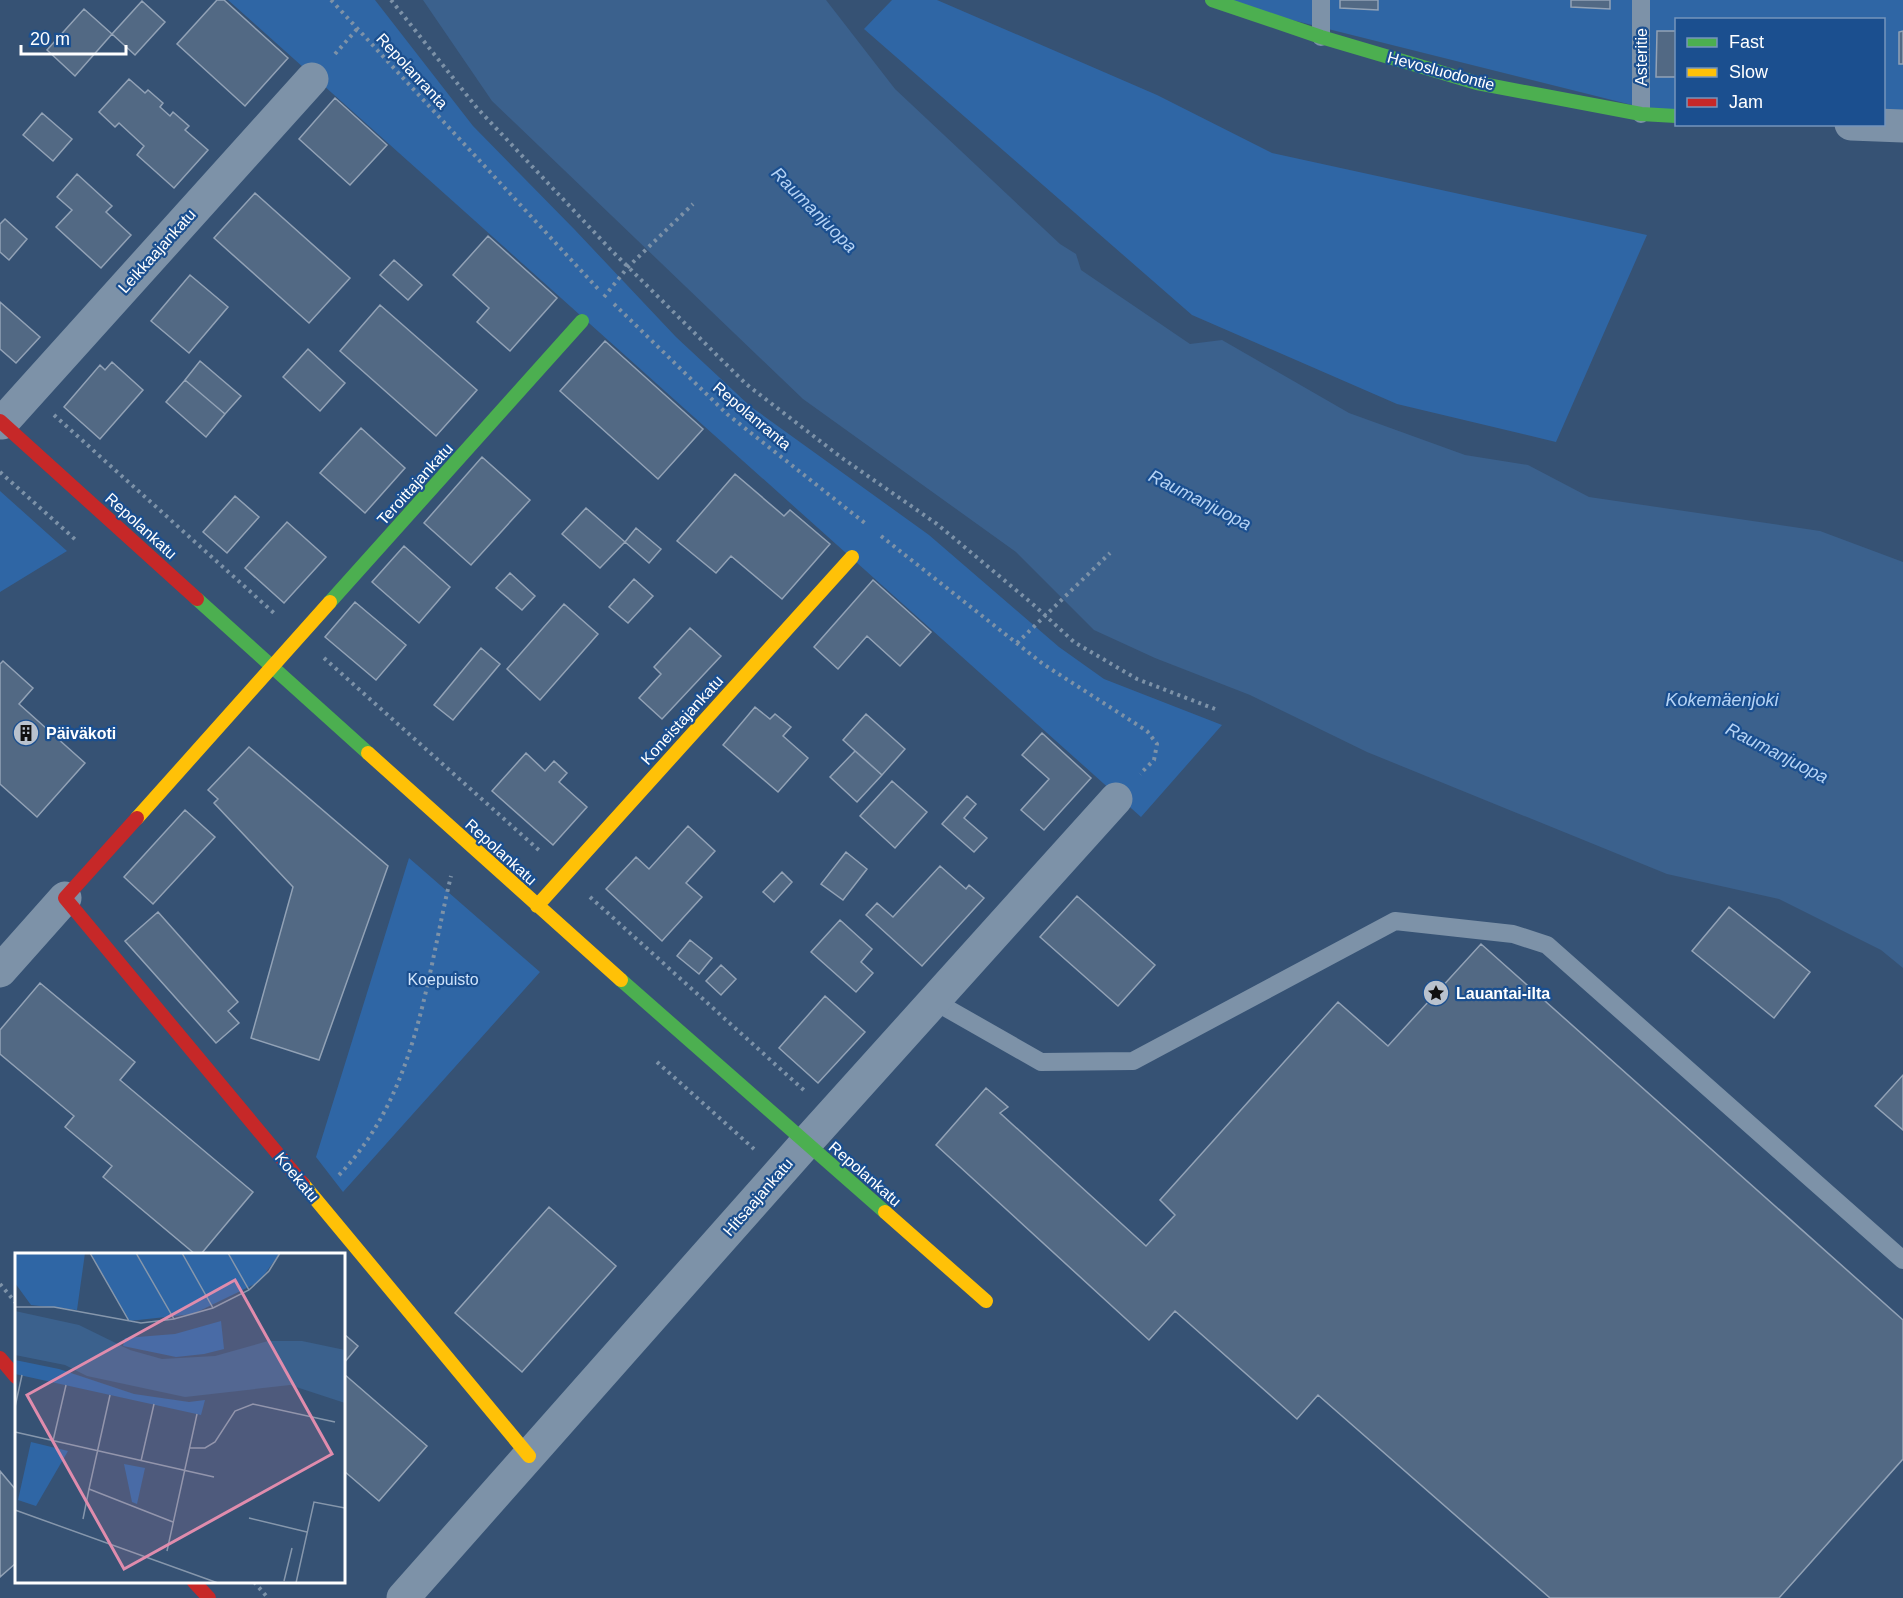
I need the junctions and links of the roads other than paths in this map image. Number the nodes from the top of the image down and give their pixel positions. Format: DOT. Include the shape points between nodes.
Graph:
graph roads {
  1 [pos="1212,0"];
  2 [pos="1321,0"];
  3 [pos="1641,0"];
  4 [pos="1321,37"];
  5 [pos="312,79"];
  6 [pos="1641,114"];
  7 [pos="1675,116"];
  8 [pos="1885,125"];
  9 [pos="1903,126"];
  10 [pos="582,321"];
  11 [pos="1,422"];
  12 [pos="852,557"];
  13 [pos="272,669"];
  14 [pos="1116,799"];
  15 [pos="65,898"];
  16 [pos="537,906"];
  17 [pos="0,971"];
  18 [pos="934,1001"];
  19 [pos="805,1144"];
  20 [pos="1903,1260"];
  21 [pos="986,1301"];
  22 [pos="0,1358"];
  23 [pos="15,1376"];
  24 [pos="529,1456"];
  25 [pos="196,1583"];
  26 [pos="208,1598"];
  27 [pos="403,1598"];
  1 -- 4 [label="street, Hevosluodontie"];
  2 -- 4 [label="lane"];
  3 -- 6 [label="lane, Asteritie"];
  4 -- 6 [label="street, Hevosluodontie" via="1477,83"];
  5 -- 11 [label="street, Leikkaajankatu"];
  6 -- 7 [label="street, Hevosluodontie"];
  8 -- 9 [label="street"];
  10 -- 13 [label="street, Teroittajankatu"];
  11 -- 13 [label="street, Repolankatu"];
  12 -- 16 [label="street, Koneistajankatu"];
  13 -- 15 [label="street"];
  13 -- 16 [label="street, Repolankatu"];
  14 -- 18 [label="street, Hitsaajankatu"];
  15 -- 17 [label="street"];
  15 -- 24 [label="street, Koekatu"];
  16 -- 19 [label="street, Repolankatu"];
  18 -- 19 [label="street, Hitsaajankatu"];
  18 -- 20 [label="lane" via="1041,1062 1133,1061 1395,921 1513,934 1547,945"];
  19 -- 21 [label="street, Repolankatu"];
  19 -- 24 [label="street, Hitsaajankatu"];
  22 -- 23 [label="street"];
  24 -- 27 [label="street, Hitsaajankatu"];
  25 -- 26 [label="street"];
}
